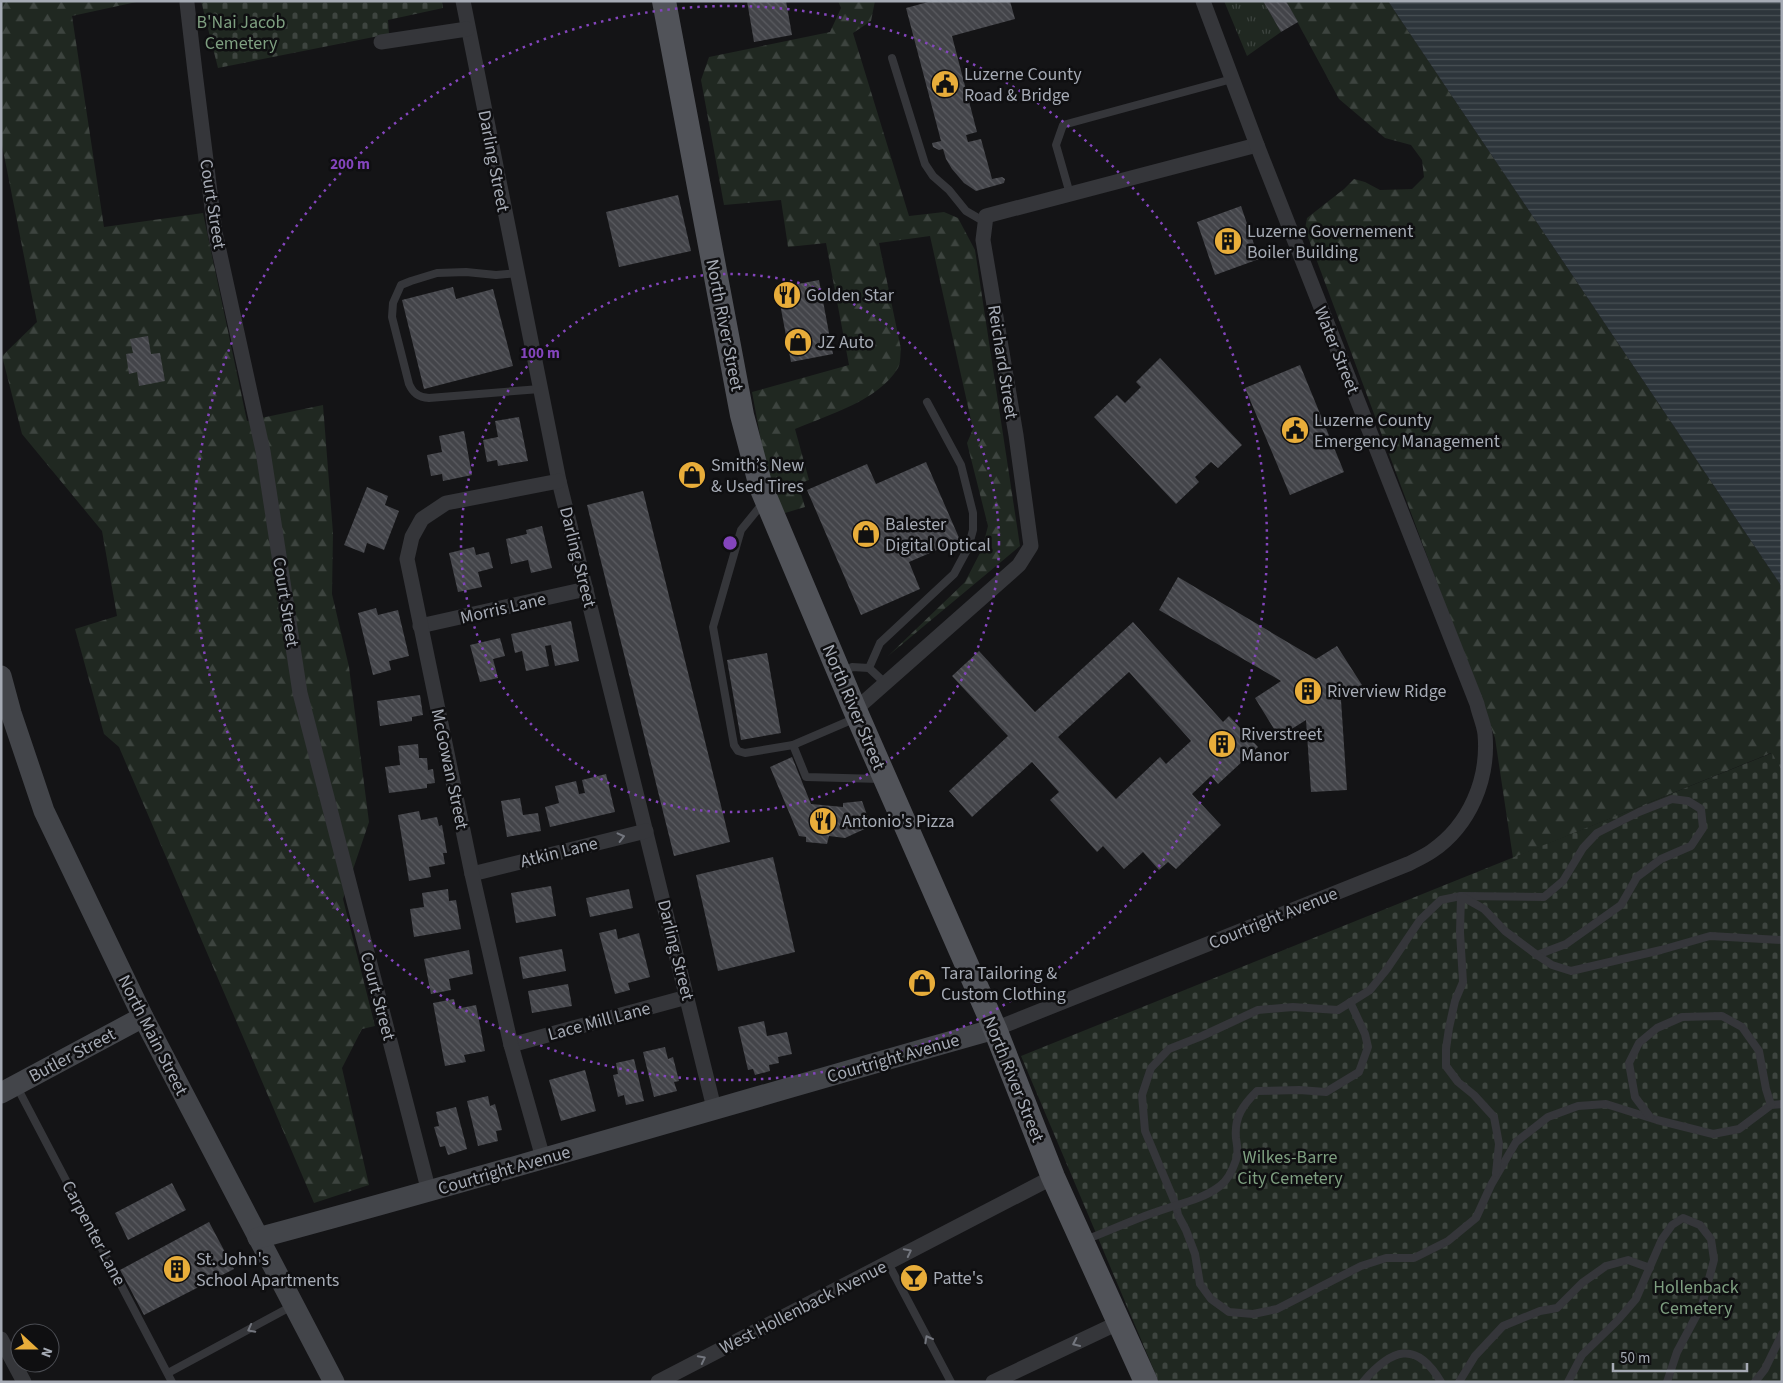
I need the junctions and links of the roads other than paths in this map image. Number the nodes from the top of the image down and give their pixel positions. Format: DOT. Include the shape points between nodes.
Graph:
graph roads {
  1 [pos="463,1"];
  2 [pos="664,1"];
  3 [pos="1203,1"];
  4 [pos="187,3"];
  5 [pos="467,28"];
  6 [pos="381,42"];
  7 [pos="892,58"];
  8 [pos="1232,79"];
  9 [pos="1256,145"];
  10 [pos="1070,194"];
  11 [pos="985,222"];
  12 [pos="517,273"];
  13 [pos="540,389"];
  14 [pos="927,402"];
  15 [pos="559,481"];
  16 [pos="766,500"];
  17 [pos="586,589"];
  18 [pos="420,626"];
  19 [pos="869,668"];
  20 [pos="840,675"];
  21 [pos="1,676"];
  22 [pos="885,683"];
  23 [pos="856,714"];
  24 [pos="792,745"];
  25 [pos="885,779"];
  26 [pos="1480,786"];
  27 [pos="646,831"];
  28 [pos="472,874"];
  29 [pos="1461,896"];
  30 [pos="1782,940"];
  31 [pos="1537,955"];
  32 [pos="687,997"];
  33 [pos="1350,1002"];
  34 [pos="143,1017"];
  35 [pos="994,1029"];
  36 [pos="511,1046"];
  37 [pos="9,1089"];
  38 [pos="1782,1104"];
  39 [pos="1771,1105"];
  40 [pos="714,1108"];
  41 [pos="1650,1117"];
  42 [pos="543,1158"];
  43 [pos="1496,1175"];
  44 [pos="1054,1177"];
  45 [pos="429,1192"];
  46 [pos="1176,1205"];
  47 [pos="258,1238"];
  48 [pos="1083,1241"];
  49 [pos="888,1263"];
  50 [pos="1650,1268"];
  51 [pos="294,1306"];
  52 [pos="1120,1322"];
  53 [pos="1782,1334"];
  54 [pos="1,1339"];
  55 [pos="168,1374"];
  56 [pos="24,1382"];
  57 [pos="172,1382"];
  58 [pos="334,1382"];
  59 [pos="658,1382"];
  60 [pos="951,1382"];
  61 [pos="993,1382"];
  62 [pos="1146,1382"];
  63 [pos="1363,1382"];
  64 [pos="1441,1382"];
  65 [pos="1459,1382"];
  66 [pos="1568,1382"];
  67 [pos="1666,1382"];
  68 [pos="1755,1382"];
  1 -- 5 [label="street, Darling Street"];
  2 -- 16 [label="main road, North River Street" via="742,415"];
  3 -- 8 [label="street, Water Street"];
  4 -- 45 [label="street, Court Street" via="215,232 263,451 300,693"];
  5 -- 6 [label="street"];
  5 -- 12 [label="street, Darling Street"];
  7 -- 11 [label="lane" via="925,164 966,211"];
  8 -- 9 [label="street, Water Street"];
  8 -- 10 [label="lane" via="1063,126 1056,145"];
  9 -- 10 [label="street"];
  9 -- 26 [label="street, Water Street" via="1477,704 1486,758"];
  10 -- 11 [label="street" via="986,216"];
  11 -- 22 [label="street, Reichard Street" via="983,240 1016,435 1030,546 1019,566"];
  12 -- 13 [label="street, Darling Street"];
  12 -- 13 [label="lane" via="437,273 411,281 401,285 393,303 392,317 409,384 420,397"];
  13 -- 15 [label="street, Darling Street"];
  14 -- 19 [label="lane" via="961,465 973,513 973,530 968,548 954,574 880,643"];
  15 -- 17 [label="street, Darling Street"];
  15 -- 18 [label="street, McGowan Street" via="446,503 422,519 412,537 407,559"];
  16 -- 20 [label="main road, North River Street"];
  16 -- 24 [label="lane" via="741,530 713,627 734,745 738,751 745,753"];
  17 -- 18 [label="street, Morris Lane"];
  17 -- 27 [label="street, Darling Street"];
  18 -- 28 [label="street, McGowan Street"];
  19 -- 20 [label="lane" via="852,667"];
  19 -- 22 [label="lane"];
  20 -- 23 [label="main road, North River Street"];
  21 -- 34 [label="main road, North Main Street" via="44,812"];
  22 -- 23 [label="street, Reichard Street"];
  23 -- 24 [label="lane"];
  23 -- 25 [label="main road, North River Street"];
  24 -- 25 [label="lane" via="806,777"];
  25 -- 35 [label="main road, North River Street"];
  26 -- 35 [label="street, Courtright Avenue" via="1455,830 1433,850 1408,864"];
  28 -- 27 [label="street, Atkin Lane, one-way"];
  27 -- 32 [label="street, Darling Street"];
  28 -- 36 [label="street, McGowan Street"];
  29 -- 31 [label="lane" via="1484,909 1505,931"];
  29 -- 31 [label="lane" via="1544,897 1563,881 1583,848 1597,833 1672,799 1688,801 1701,809 1703,828 1691,846 1661,859 1637,877 1621,905 1594,925 1566,944"];
  29 -- 33 [label="lane" via="1441,900 1433,907 1370,990"];
  29 -- 43 [label="lane" via="1463,982 1449,1028 1446,1066 1494,1116 1499,1144"];
  30 -- 31 [label="lane" via="1710,936 1572,970 1552,965"];
  32 -- 36 [label="street, Lace Mill Lane"];
  32 -- 40 [label="street, Darling Street"];
  33 -- 46 [label="lane" via="1368,1047 1360,1072 1326,1092 1257,1091 1246,1101 1236,1120 1238,1154 1221,1186 1198,1199"];
  33 -- 46 [label="lane" via="1338,1010 1258,1010 1169,1049 1151,1068 1142,1095 1146,1131"];
  34 -- 37 [label="main road, Butler Street"];
  34 -- 47 [label="main road, North Main Street"];
  35 -- 40 [label="main road, Courtright Avenue"];
  35 -- 44 [label="main road, North River Street"];
  36 -- 42 [label="street, McGowan Street"];
  37 -- 55 [label="lane, Carpenter Lane"];
  38 -- 39 [label="lane"];
  39 -- 41 [label="lane" via="1739,1129 1713,1134"];
  39 -- 41 [label="lane" via="1759,1051 1742,1027 1722,1016 1682,1017 1657,1028 1639,1043 1629,1063 1636,1097"];
  40 -- 42 [label="main road, Courtright Avenue"];
  41 -- 43 [label="lane" via="1606,1104 1578,1106 1548,1117 1516,1142"];
  42 -- 45 [label="main road, Courtright Avenue"];
  43 -- 46 [label="lane" via="1476,1218 1448,1241 1414,1258 1386,1258 1361,1266 1277,1309 1253,1314 1229,1312 1211,1299 1200,1284 1195,1254"];
  44 -- 48 [label="main road, North River Street"];
  49 -- 44 [label="street, West Hollenback Avenue, one-way"];
  45 -- 47 [label="main road, Courtright Avenue"];
  46 -- 48 [label="lane"];
  47 -- 51 [label="main road, North Main Street"];
  48 -- 52 [label="main road, North River Street"];
  59 -- 49 [label="street, West Hollenback Avenue, one-way"];
  60 -- 49 [label="lane, one-way"];
  50 -- 65 [label="lane" via="1628,1260 1606,1266 1582,1283 1557,1308 1503,1326 1475,1356"];
  50 -- 66 [label="lane" via="1636,1299 1582,1355"];
  50 -- 67 [label="lane" via="1662,1239 1672,1225 1683,1218 1700,1225 1711,1239 1714,1260 1702,1305 1677,1352"];
  51 -- 55 [label="lane, one-way"];
  51 -- 58 [label="main road, North Main Street"];
  52 -- 61 [label="street, one-way"];
  52 -- 62 [label="main road, North River Street"];
  53 -- 68 [label="lane"];
  54 -- 56 [label="street"];
  55 -- 57 [label="lane, Carpenter Lane"];
  63 -- 64 [label="lane" via="1375,1367 1395,1354 1410,1352 1425,1360"];
}
